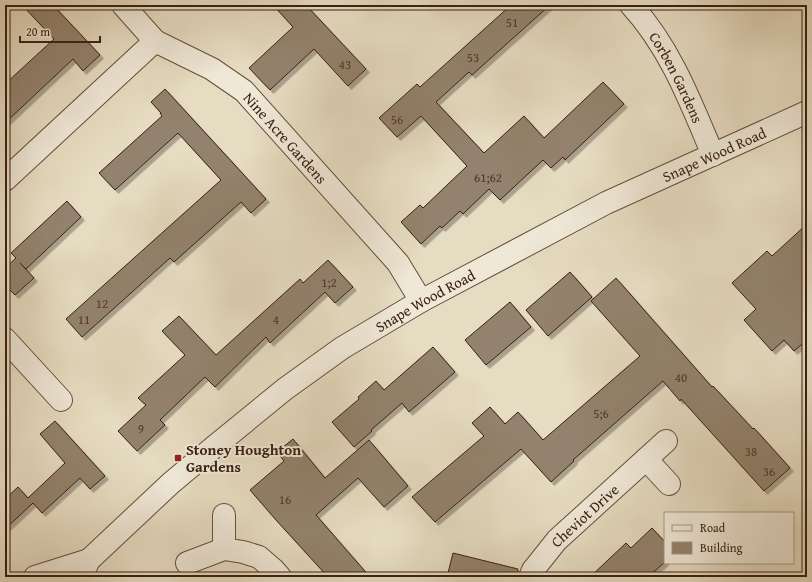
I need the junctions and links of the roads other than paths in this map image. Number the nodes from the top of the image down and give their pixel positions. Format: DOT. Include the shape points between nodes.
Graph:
graph roads {
  1 [pos="122,5"];
  2 [pos="631,5"];
  3 [pos="155,41"];
  4 [pos="807,112"];
  5 [pos="713,155"];
  6 [pos="5,180"];
  7 [pos="422,301"];
  8 [pos="5,339"];
  9 [pos="61,400"];
  10 [pos="666,441"];
  11 [pos="646,459"];
  12 [pos="669,484"];
  13 [pos="224,515"];
  14 [pos="224,549"];
  15 [pos="187,563"];
  16 [pos="85,569"];
  17 [pos="35,577"];
  18 [pos="280,577"];
  19 [pos="530,577"];
  1 -- 3 [label="street, Nine Acre Gardens"];
  2 -- 5 [label="street, Corben Gardens" via="642,16 664,49"];
  3 -- 6 [label="street"];
  3 -- 7 [label="street, Nine Acre Gardens" via="212,69 244,91 398,263"];
  4 -- 5 [label="street, Snape Wood Road"];
  5 -- 7 [label="street, Snape Wood Road" via="606,203"];
  7 -- 16 [label="street, Snape Wood Road" via="342,348 285,390 171,483"];
  8 -- 9 [label="street"];
  10 -- 11 [label="street, Cheviot Drive"];
  11 -- 12 [label="street"];
  11 -- 19 [label="street, Cheviot Drive" via="557,540"];
  13 -- 14 [label="street"];
  14 -- 15 [label="street"];
  14 -- 18 [label="street" via="259,557"];
  16 -- 17 [label="street, Snape Wood Road"];
}
